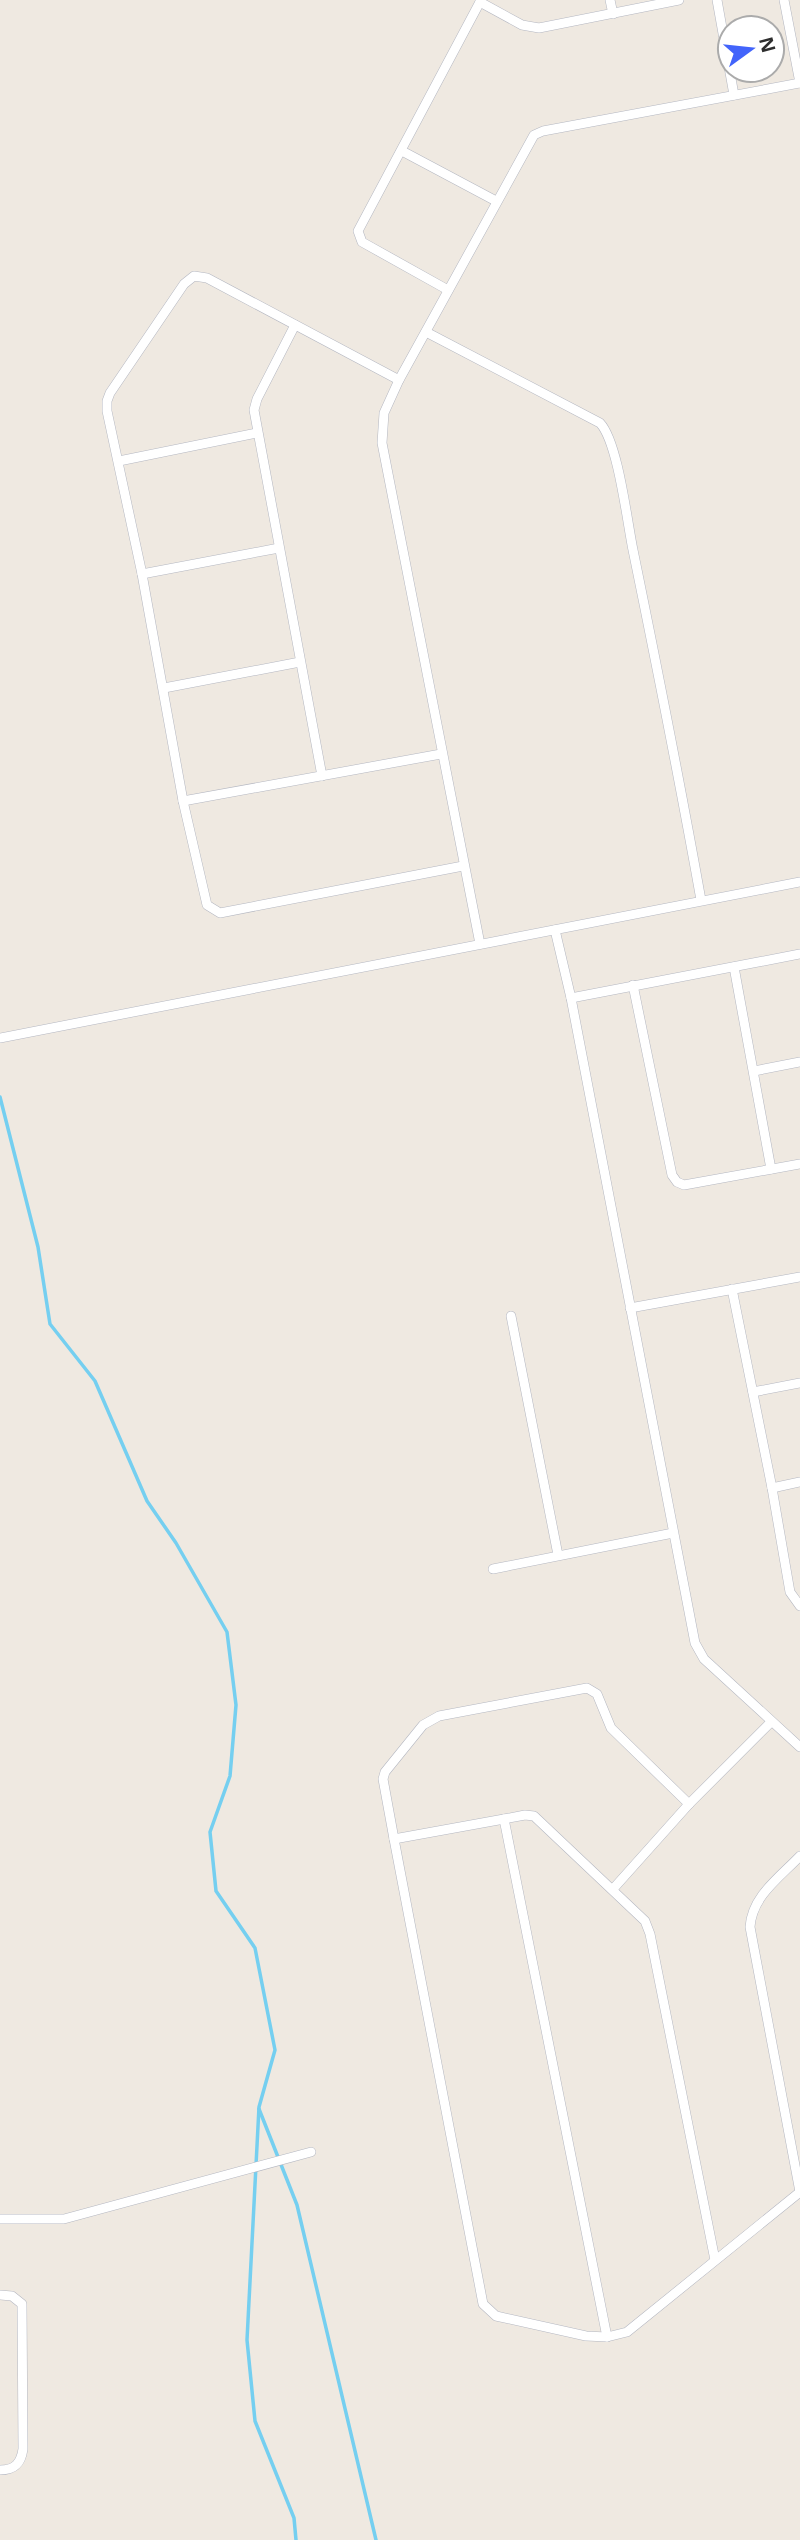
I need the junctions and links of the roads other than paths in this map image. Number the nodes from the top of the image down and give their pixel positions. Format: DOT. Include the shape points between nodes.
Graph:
graph roads {
  1 [pos="610,0"];
  2 [pos="679,0"];
  3 [pos="717,0"];
  4 [pos="784,0"];
  5 [pos="481,1"];
  6 [pos="613,14"];
  7 [pos="800,83"];
  8 [pos="734,95"];
  9 [pos="402,151"];
  10 [pos="496,201"];
  11 [pos="447,290"];
  12 [pos="295,326"];
  13 [pos="426,332"];
  14 [pos="399,380"];
  15 [pos="257,433"];
  16 [pos="119,461"];
  17 [pos="279,548"];
  18 [pos="142,574"];
  19 [pos="300,662"];
  20 [pos="163,688"];
  21 [pos="441,754"];
  22 [pos="322,776"];
  23 [pos="183,801"];
  24 [pos="463,866"];
  25 [pos="800,882"];
  26 [pos="701,900"];
  27 [pos="555,930"];
  28 [pos="480,944"];
  29 [pos="800,954"];
  30 [pos="734,967"];
  31 [pos="633,985"];
  32 [pos="571,998"];
  33 [pos="0,1038"];
  34 [pos="800,1062"];
  35 [pos="754,1071"];
  36 [pos="800,1164"];
  37 [pos="771,1169"];
  38 [pos="800,1277"];
  39 [pos="732,1289"];
  40 [pos="630,1308"];
  41 [pos="510,1316"];
  42 [pos="800,1382"];
  43 [pos="753,1392"];
  44 [pos="800,1482"];
  45 [pos="772,1488"];
  46 [pos="673,1533"];
  47 [pos="558,1555"];
  48 [pos="493,1569"];
  49 [pos="800,1606"];
  50 [pos="771,1721"];
  51 [pos="800,1747"];
  52 [pos="689,1804"];
  53 [pos="504,1819"];
  54 [pos="394,1839"];
  55 [pos="800,1856"];
  56 [pos="613,1889"];
  57 [pos="311,2152"];
  58 [pos="800,2192"];
  59 [pos="0,2219"];
  60 [pos="715,2260"];
  61 [pos="0,2295"];
  62 [pos="607,2337"];
  63 [pos="0,2470"];
  1 -- 6 [label="street"];
  2 -- 6 [label="street"];
  3 -- 8 [label="street"];
  4 -- 7 [label="street"];
  5 -- 6 [label="street" via="530,28"];
  5 -- 9 [label="street"];
  7 -- 8 [label="street"];
  8 -- 10 [label="street" via="534,135"];
  9 -- 10 [label="street"];
  9 -- 11 [label="street" via="358,231 359,237"];
  10 -- 11 [label="street"];
  11 -- 13 [label="street"];
  12 -- 14 [label="street"];
  12 -- 15 [label="street" via="257,399"];
  12 -- 16 [label="street" via="207,278 188,279 107,401"];
  13 -- 14 [label="street"];
  13 -- 26 [label="street" via="607,430"];
  14 -- 21 [label="street" via="381,424 382,443"];
  15 -- 16 [label="street"];
  15 -- 17 [label="street"];
  16 -- 18 [label="street"];
  17 -- 18 [label="street"];
  17 -- 19 [label="street"];
  18 -- 20 [label="street"];
  19 -- 20 [label="street"];
  19 -- 22 [label="street"];
  20 -- 23 [label="street"];
  21 -- 22 [label="street"];
  21 -- 24 [label="street"];
  22 -- 23 [label="street"];
  23 -- 24 [label="street" via="208,905 220,914"];
  24 -- 28 [label="street"];
  25 -- 26 [label="street"];
  26 -- 27 [label="street"];
  27 -- 28 [label="street"];
  27 -- 32 [label="street"];
  28 -- 33 [label="street"];
  29 -- 30 [label="street"];
  30 -- 31 [label="street"];
  30 -- 35 [label="street"];
  31 -- 32 [label="street"];
  31 -- 37 [label="street" via="677,1182 684,1185"];
  32 -- 40 [label="street"];
  34 -- 35 [label="street"];
  35 -- 37 [label="street"];
  36 -- 37 [label="street"];
  38 -- 39 [label="street"];
  39 -- 40 [label="street"];
  39 -- 43 [label="street"];
  40 -- 46 [label="street"];
  41 -- 47 [label="street"];
  42 -- 43 [label="street"];
  43 -- 45 [label="street"];
  44 -- 45 [label="street"];
  45 -- 49 [label="street" via="790,1592"];
  46 -- 47 [label="street"];
  46 -- 50 [label="street" via="698,1651"];
  47 -- 48 [label="street"];
  50 -- 51 [label="street"];
  50 -- 52 [label="street"];
  52 -- 54 [label="street" via="611,1728 597,1693 587,1688 439,1716 423,1725 384,1772"];
  52 -- 56 [label="street"];
  53 -- 54 [label="street"];
  53 -- 56 [label="street" via="534,1816"];
  53 -- 62 [label="street"];
  54 -- 62 [label="street" via="483,2304 496,2316"];
  55 -- 58 [label="street" via="758,1899 750,1927"];
  56 -- 60 [label="street" via="645,1922 650,1934"];
  57 -- 59 [label="street" via="64,2219"];
  58 -- 60 [label="street"];
  60 -- 62 [label="street" via="627,2332"];
  61 -- 63 [label="street" via="12,2296 22,2304 23,2449 16,2466"];
}
